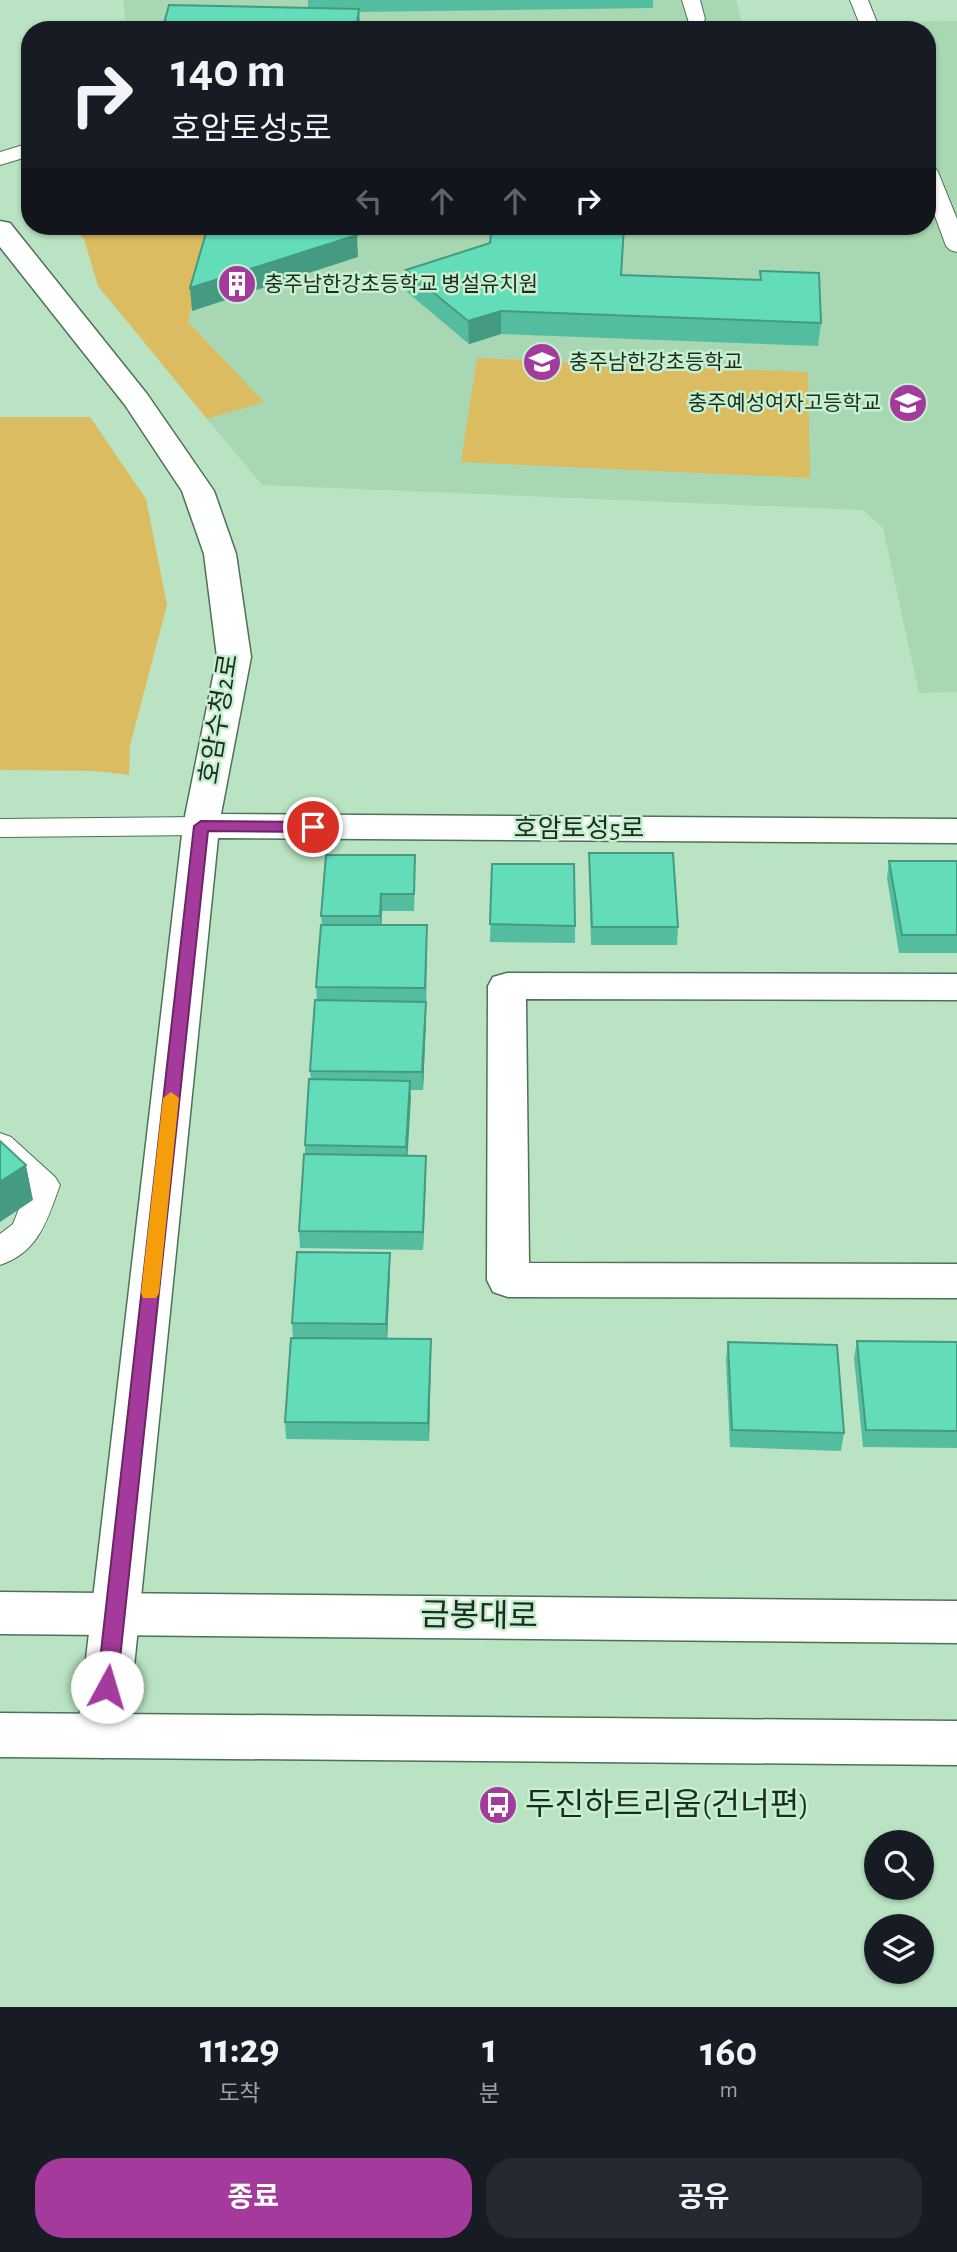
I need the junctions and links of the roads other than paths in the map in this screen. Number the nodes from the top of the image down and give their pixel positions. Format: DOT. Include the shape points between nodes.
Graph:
graph roads {
  1 [pos="691,0"];
  2 [pos="859,0"];
  3 [pos="696,19"];
  4 [pos="867,21"];
  5 [pos="21,152"];
  6 [pos="0,159"];
  7 [pos="936,192"];
  8 [pos="0,229"];
  9 [pos="957,246"];
  10 [pos="201,826"];
  11 [pos="0,828"];
  12 [pos="957,831"];
  13 [pos="957,987"];
  14 [pos="0,1145"];
  15 [pos="0,1252"];
  16 [pos="957,1281"];
  17 [pos="0,1613"];
  18 [pos="114,1613"];
  19 [pos="957,1622"];
  20 [pos="0,1735"];
  21 [pos="102,1736"];
  22 [pos="957,1743"];
  1 -- 3 [label="lane"];
  2 -- 4 [label="lane"];
  5 -- 6 [label="lane"];
  7 -- 9 [label="lane"];
  8 -- 10 [label="street, 호암수청2로" via="137,400 198,491 220,554 234,657"];
  10 -- 11 [label="lane"];
  10 -- 12 [label="street, 호암토성5로"];
  10 -- 18 [label="street, 호암수청2로"];
  13 -- 16 [label="street" via="507,986 508,1280"];
  14 -- 15 [label="lane" via="44,1185 26,1231"];
  17 -- 18 [label="street, 금봉대로"];
  18 -- 19 [label="street, 금봉대로"];
  18 -- 21 [label="street, 호암수청2로"];
  20 -- 21 [label="street"];
  21 -- 22 [label="street"];
}
